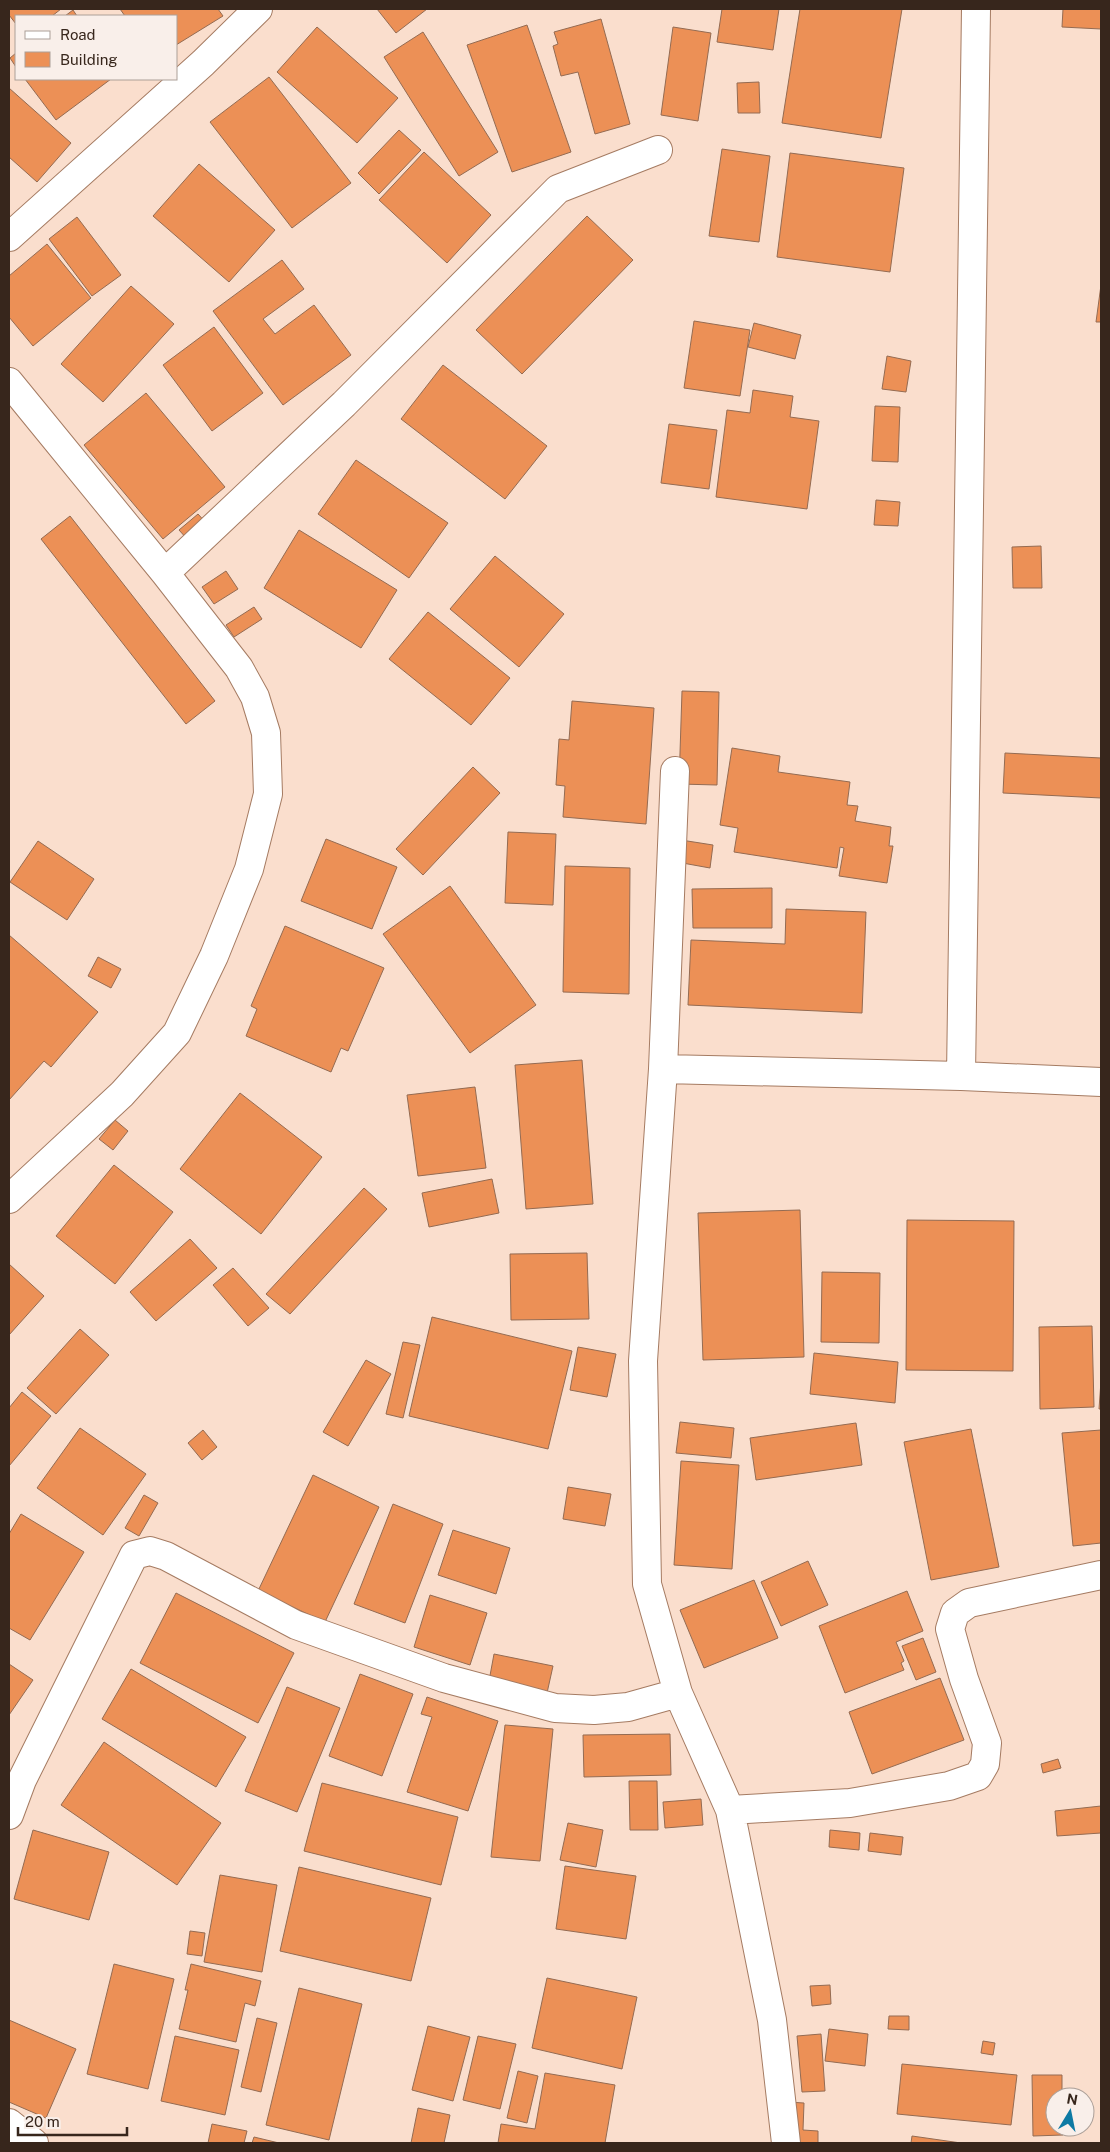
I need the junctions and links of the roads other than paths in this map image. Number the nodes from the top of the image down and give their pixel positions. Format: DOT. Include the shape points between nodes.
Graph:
graph roads {
  1 [pos="258,9"];
  2 [pos="976,9"];
  3 [pos="658,150"];
  4 [pos="9,237"];
  5 [pos="9,382"];
  6 [pos="165,573"];
  7 [pos="675,771"];
  8 [pos="663,1069"];
  9 [pos="961,1076"];
  10 [pos="1101,1082"];
  11 [pos="9,1199"];
  12 [pos="1101,1575"];
  13 [pos="678,1693"];
  14 [pos="730,1810"];
  15 [pos="9,1814"];
  16 [pos="9,2123"];
  17 [pos="34,2143"];
  18 [pos="786,2143"];
  1 -- 4 [label="street"];
  2 -- 9 [label="street"];
  3 -- 6 [label="street" via="558,189 344,404"];
  5 -- 6 [label="street"];
  6 -- 11 [label="street" via="238,668 256,697 266,733 268,794 249,869 214,956 177,1033 122,1094"];
  7 -- 8 [label="street"];
  8 -- 9 [label="street"];
  8 -- 13 [label="street" via="643,1361 647,1584"];
  9 -- 10 [label="street"];
  12 -- 14 [label="street" via="969,1603 956,1613 950,1629 987,1743 985,1764 978,1776 950,1786 850,1803"];
  13 -- 14 [label="street"];
  13 -- 15 [label="street" via="628,1706 594,1710 555,1708 444,1678 296,1625 166,1556 150,1551 134,1555 22,1780"];
  14 -- 18 [label="street" via="772,2020"];
  16 -- 17 [label="street"];
}
